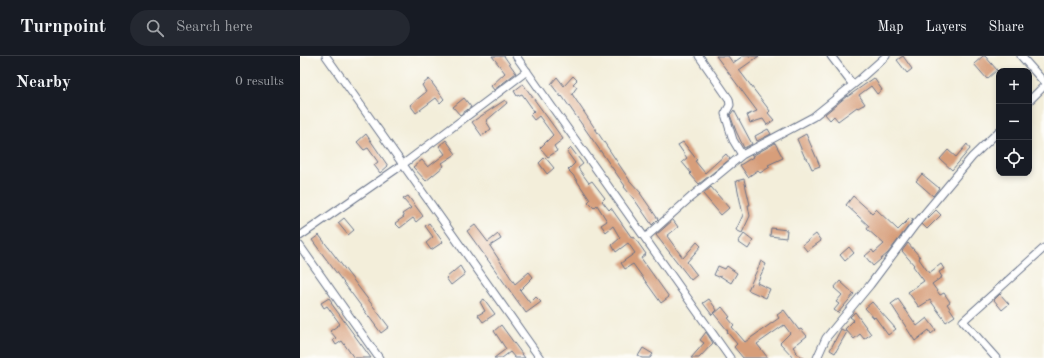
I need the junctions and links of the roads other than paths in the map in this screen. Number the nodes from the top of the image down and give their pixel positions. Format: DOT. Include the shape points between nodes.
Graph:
graph roads {
  1 [pos="326,56"];
  2 [pos="516,56"];
  3 [pos="699,56"];
  4 [pos="831,56"];
  5 [pos="886,56"];
  6 [pos="1021,56"];
  7 [pos="527,71"];
  8 [pos="1044,82"];
  9 [pos="853,85"];
  10 [pos="1044,86"];
  11 [pos="1032,98"];
  12 [pos="996,134"];
  13 [pos="742,155"];
  14 [pos="402,165"];
  15 [pos="300,236"];
  16 [pos="645,238"];
  17 [pos="300,246"];
  18 [pos="1044,248"];
  19 [pos="380,358"];
  20 [pos="540,358"];
  21 [pos="730,358"];
  22 [pos="818,358"];
  23 [pos="996,358"];
  1 -- 14 [label="street"];
  2 -- 7 [label="street"];
  3 -- 13 [label="street" via="729,99 730,105 726,114 733,140"];
  4 -- 9 [label="street"];
  5 -- 9 [label="street"];
  6 -- 8 [label="street"];
  7 -- 14 [label="street"];
  7 -- 16 [label="street"];
  9 -- 13 [label="street" via="813,117"];
  10 -- 11 [label="street"];
  12 -- 22 [label="street" via="972,157 826,338"];
  13 -- 16 [label="street"];
  14 -- 15 [label="street"];
  14 -- 20 [label="street"];
  16 -- 21 [label="street"];
  17 -- 19 [label="street"];
  18 -- 23 [label="street" via="962,321"];
}
